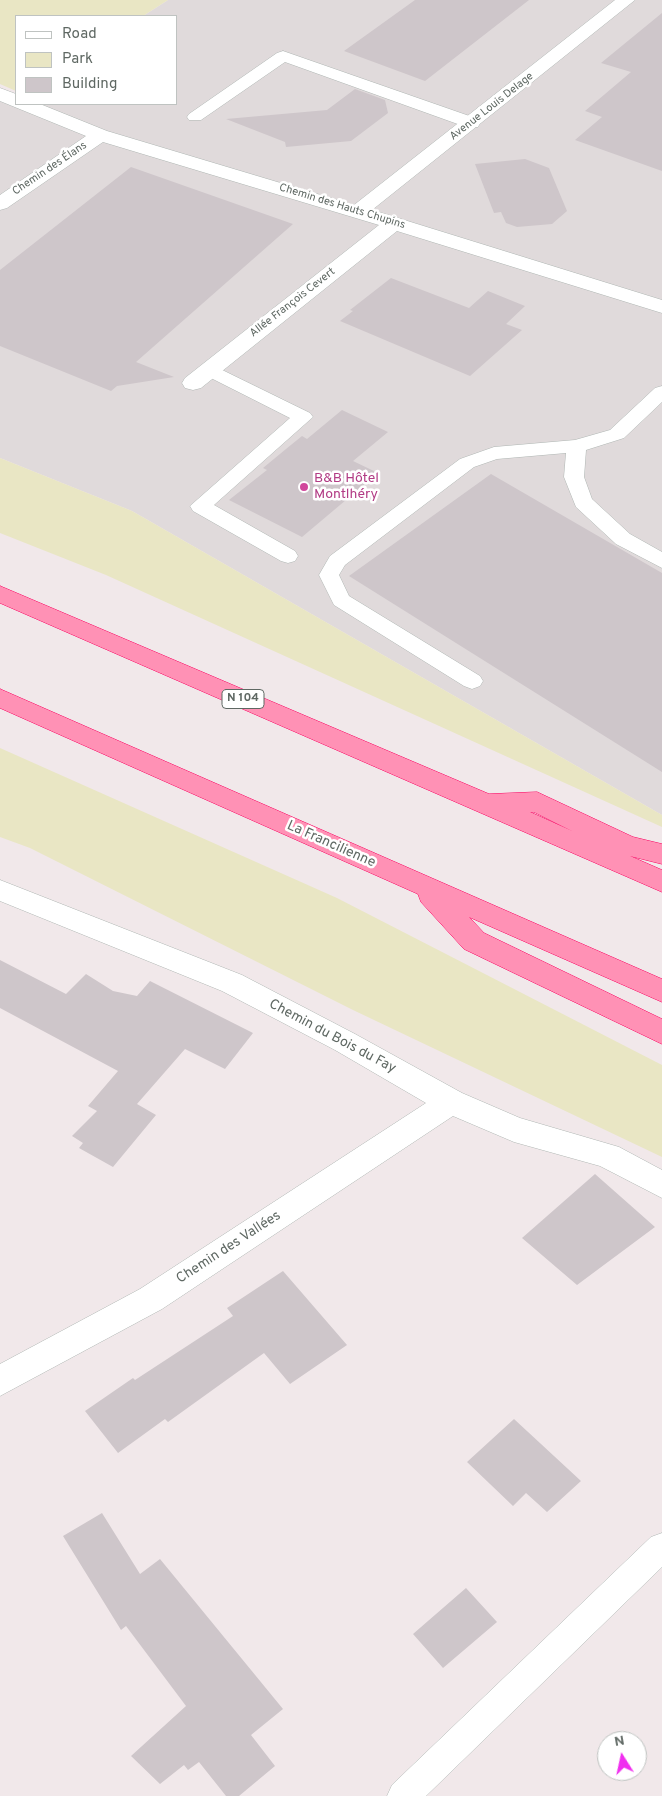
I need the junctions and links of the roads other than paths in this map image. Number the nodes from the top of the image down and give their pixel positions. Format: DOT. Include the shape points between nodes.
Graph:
graph roads {
  1 [pos="626,0"];
  2 [pos="0,94"];
  3 [pos="15,101"];
  4 [pos="26,105"];
  5 [pos="195,117"];
  6 [pos="472,123"];
  7 [pos="100,135"];
  8 [pos="0,204"];
  9 [pos="357,212"];
  10 [pos="394,223"];
  11 [pos="662,307"];
  12 [pos="210,370"];
  13 [pos="193,383"];
  14 [pos="662,392"];
  15 [pos="576,446"];
  16 [pos="288,556"];
  17 [pos="662,561"];
  18 [pos="0,594"];
  19 [pos="472,681"];
  20 [pos="0,698"];
  21 [pos="485,803"];
  22 [pos="662,854"];
  23 [pos="662,882"];
  24 [pos="423,886"];
  25 [pos="0,890"];
  26 [pos="662,990"];
  27 [pos="662,1032"];
  28 [pos="451,1102"];
  29 [pos="662,1185"];
  30 [pos="0,1381"];
  31 [pos="662,1547"];
  32 [pos="403,1796"];
  1 -- 6 [label="street, Avenue Louis Delage"];
  2 -- 3 [label="street"];
  4 -- 7 [label="street, Chemin des Hauts Chupins"];
  5 -- 6 [label="lane" via="283,56"];
  6 -- 9 [label="street, Avenue Louis Delage"];
  7 -- 8 [label="street, Chemin des Élans"];
  7 -- 9 [label="street, Chemin des Hauts Chupins"];
  9 -- 10 [label="street, Chemin des Hauts Chupins"];
  10 -- 11 [label="street, Chemin des Hauts Chupins"];
  10 -- 12 [label="street, Allée François Cevert"];
  12 -- 13 [label="street, Allée François Cevert"];
  12 -- 16 [label="lane" via="303,417 200,506"];
  14 -- 15 [label="lane" via="618,434"];
  15 -- 17 [label="lane" via="574,477 583,502 623,539"];
  15 -- 19 [label="lane" via="494,452 467,463 337,561 329,575 341,600"];
  18 -- 21 [label="highway, N 104"];
  20 -- 24 [label="highway, La Francilienne"];
  21 -- 22 [label="highway" via="536,802 626,845"];
  21 -- 23 [label="highway, N 104"];
  24 -- 26 [label="highway, La Francilienne"];
  24 -- 27 [label="highway" via="474,941"];
  25 -- 28 [label="street, Chemin du Bois du Fay" via="232,983"];
  28 -- 29 [label="street, Chemin du Bois du Fay" via="514,1130 608,1156"];
  28 -- 30 [label="street, Chemin des Vallées" via="151,1299"];
  31 -- 32 [label="lane"];
}
